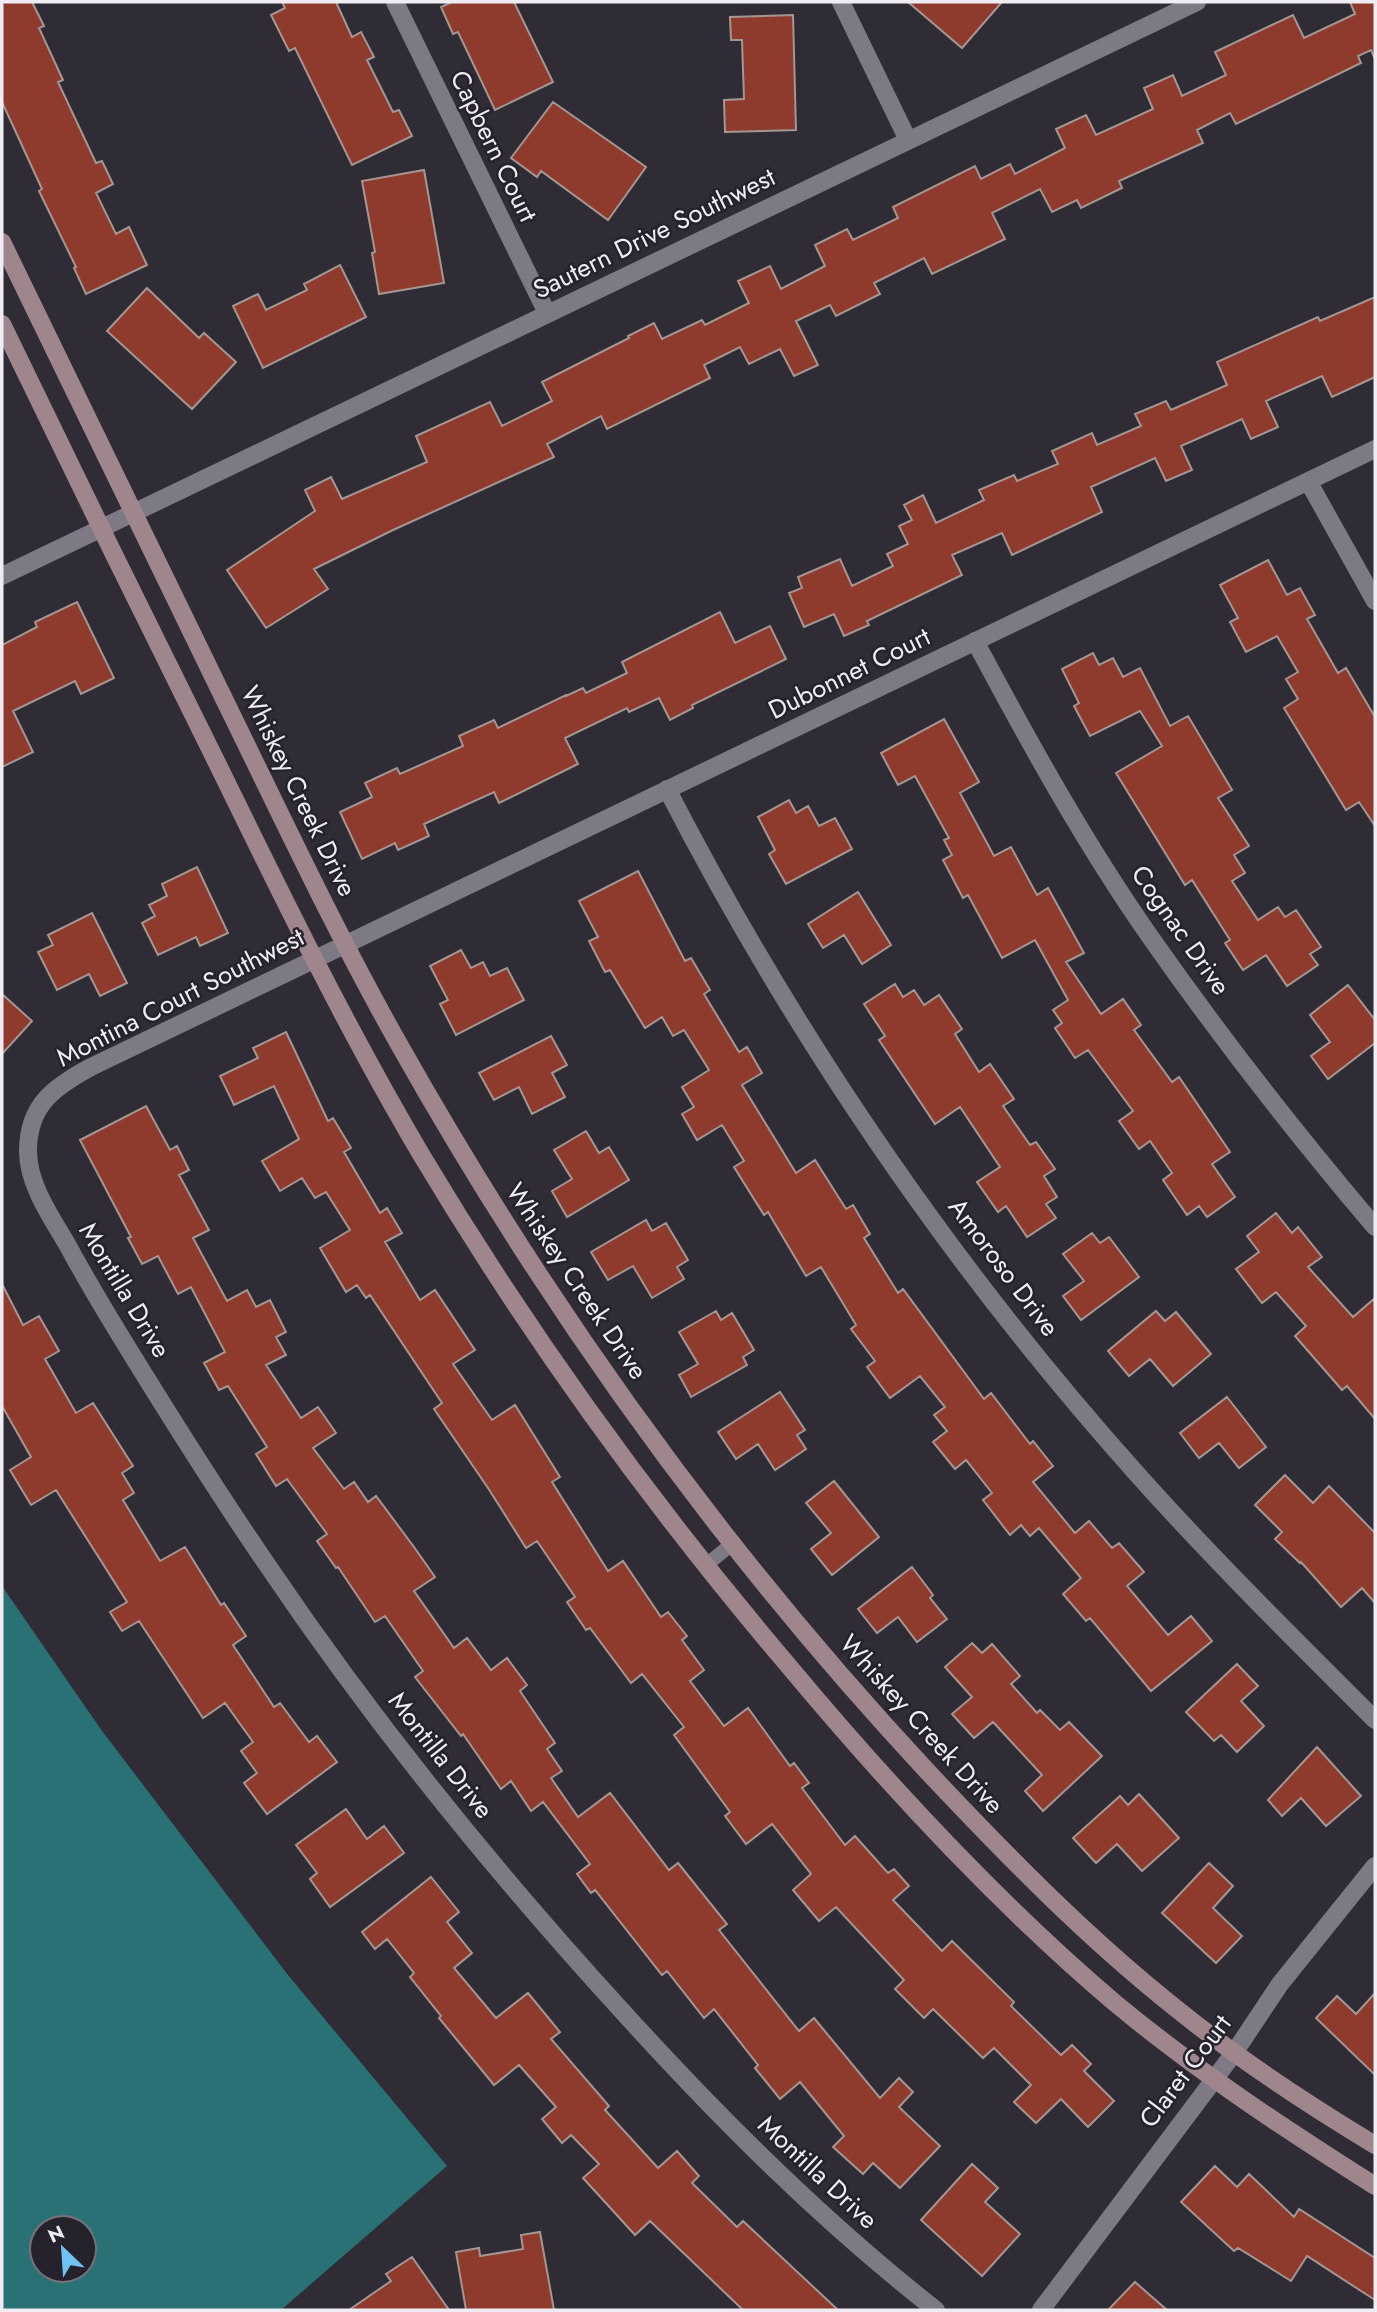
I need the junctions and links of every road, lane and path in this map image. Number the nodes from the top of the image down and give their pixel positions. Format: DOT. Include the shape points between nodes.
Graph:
graph roads {
  1 [pos="395,2"];
  2 [pos="841,2"];
  3 [pos="1197,2"];
  4 [pos="908,140"];
  5 [pos="2,242"];
  6 [pos="547,313"];
  7 [pos="2,324"];
  8 [pos="1375,449"];
  9 [pos="1308,481"];
  10 [pos="133,512"];
  11 [pos="100,527"];
  12 [pos="2,576"];
  13 [pos="1375,601"];
  14 [pos="975,641"];
  15 [pos="667,789"];
  16 [pos="345,944"];
  17 [pos="313,959"];
  18 [pos="29,1141"];
  19 [pos="1375,1227"];
  20 [pos="732,1544"];
  21 [pos="705,1566"];
  22 [pos="1375,1720"];
  23 [pos="1375,1866"];
  24 [pos="1234,2053"];
  25 [pos="1212,2080"];
  26 [pos="1375,2145"];
  27 [pos="1375,2186"];
  28 [pos="936,2310"];
  29 [pos="1041,2310"];
  1 -- 6 [label="street, Capbern Court"];
  2 -- 4 [label="street"];
  3 -- 4 [label="street, Sautern Drive Southwest"];
  4 -- 6 [label="street, Sautern Drive Southwest"];
  5 -- 10 [label="street, Whiskey Creek Drive"];
  6 -- 10 [label="street, Sautern Drive Southwest"];
  7 -- 11 [label="street"];
  8 -- 9 [label="street, Dubonnet Court"];
  9 -- 13 [label="street"];
  9 -- 14 [label="street, Dubonnet Court"];
  10 -- 11 [label="street, Sautern Drive Southwest"];
  10 -- 16 [label="street, Whiskey Creek Drive"];
  11 -- 12 [label="street, Sautern Drive Southwest"];
  11 -- 17 [label="street"];
  14 -- 15 [label="street, Dubonnet Court"];
  14 -- 19 [label="street, Cognac Drive" via="1030,743 1150,936 1294,1131"];
  15 -- 16 [label="street, Dubonnet Court"];
  15 -- 22 [label="street, Amoroso Drive" via="742,929 804,1029 873,1136 981,1284 1136,1472 1238,1583"];
  16 -- 17 [label="street, Montina Court Southwest"];
  16 -- 20 [label="street, Whiskey Creek Drive" via="460,1149 548,1289"];
  17 -- 18 [label="street, Montina Court Southwest" via="65,1081 43,1100 30,1126"];
  17 -- 21 [label="street" via="422,1156 492,1267 576,1392"];
  18 -- 28 [label="street, Montilla Drive" via="35,1185 47,1210 184,1439 269,1569 436,1794 565,1948 685,2080 837,2228"];
  20 -- 21 [label="lane"];
  20 -- 24 [label="street, Whiskey Creek Drive" via="875,1715 989,1837 1053,1901"];
  21 -- 25 [label="street" via="842,1730 949,1845 1114,2002"];
  23 -- 24 [label="street, Claret Court" via="1280,1984"];
  24 -- 25 [label="street, Claret Court"];
  24 -- 26 [label="street, Whiskey Creek Drive"];
  25 -- 27 [label="street"];
  25 -- 29 [label="street, Claret Court"];
}
